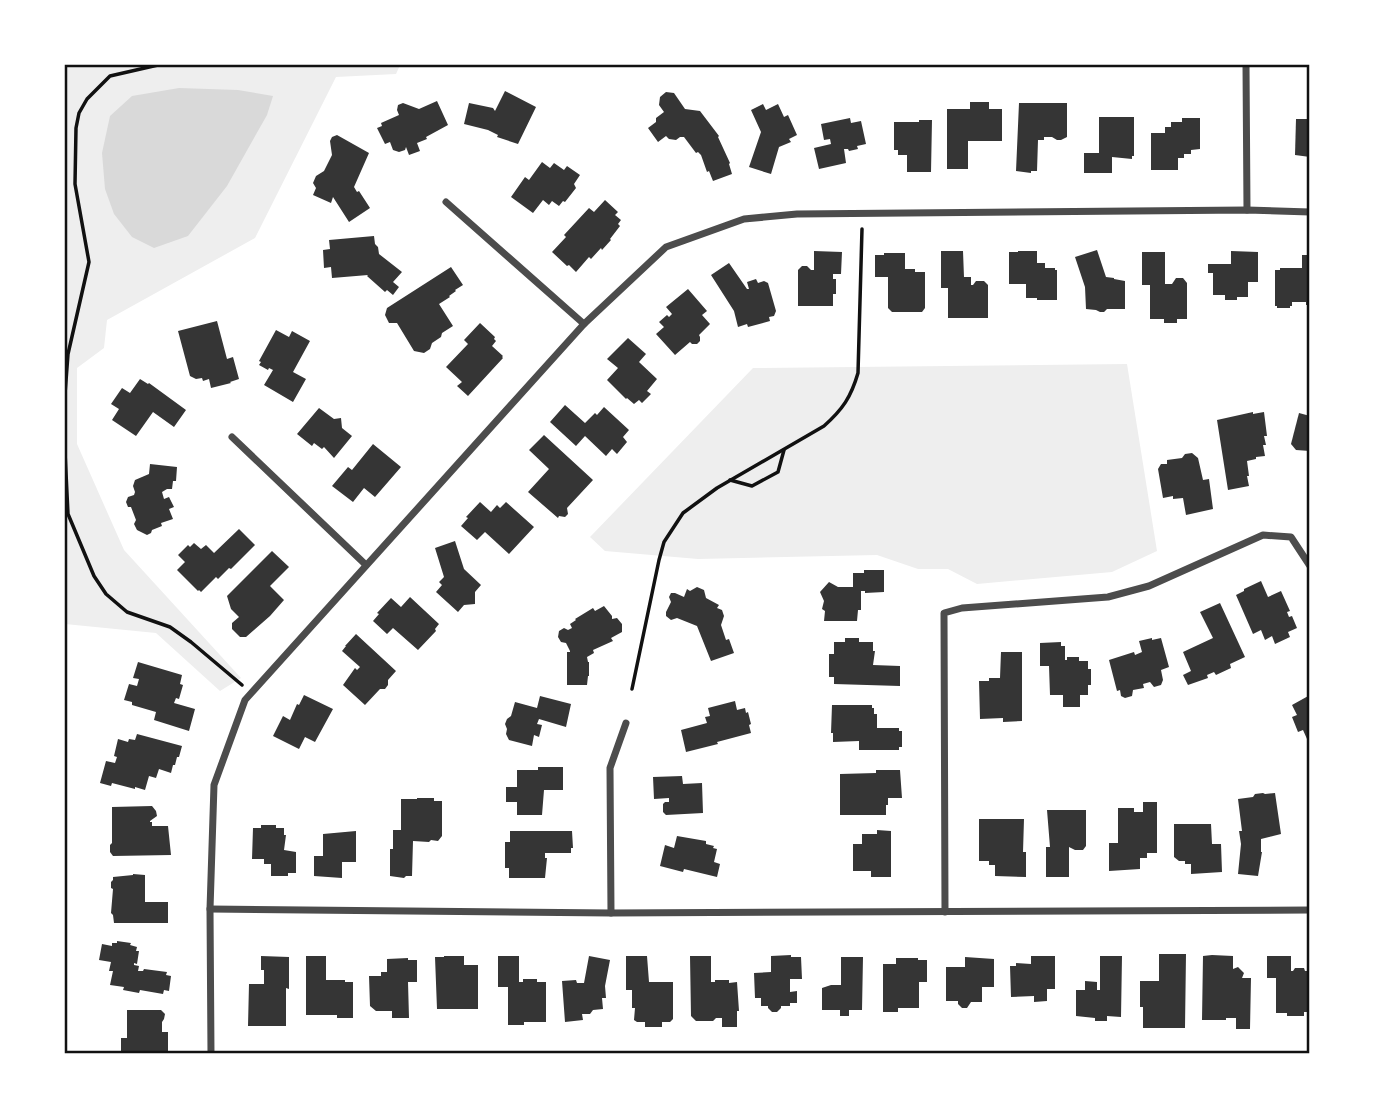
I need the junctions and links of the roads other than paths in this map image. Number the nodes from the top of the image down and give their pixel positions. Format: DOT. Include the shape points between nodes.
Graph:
graph roads {
  1 [pos="1246,65"];
  2 [pos="446,202"];
  3 [pos="1247,211"];
  4 [pos="1310,212"];
  5 [pos="584,324"];
  6 [pos="232,437"];
  7 [pos="366,565"];
  8 [pos="1310,566"];
  9 [pos="626,723"];
  10 [pos="210,909"];
  11 [pos="1310,910"];
  12 [pos="945,912"];
  13 [pos="611,913"];
  14 [pos="211,1054"];
  1 -- 3 [label="street"];
  2 -- 5 [label="street"];
  3 -- 4 [label="street"];
  3 -- 5 [label="street" via="797,214 744,219 666,247"];
  5 -- 7 [label="street"];
  6 -- 7 [label="street"];
  7 -- 10 [label="street" via="244,700 214,785"];
  8 -- 12 [label="street" via="1291,537 1263,535 1149,586 1108,597 944,613"];
  9 -- 13 [label="street" via="610,768"];
  10 -- 13 [label="street"];
  10 -- 14 [label="street"];
  11 -- 12 [label="street"];
  12 -- 13 [label="street"];
}
